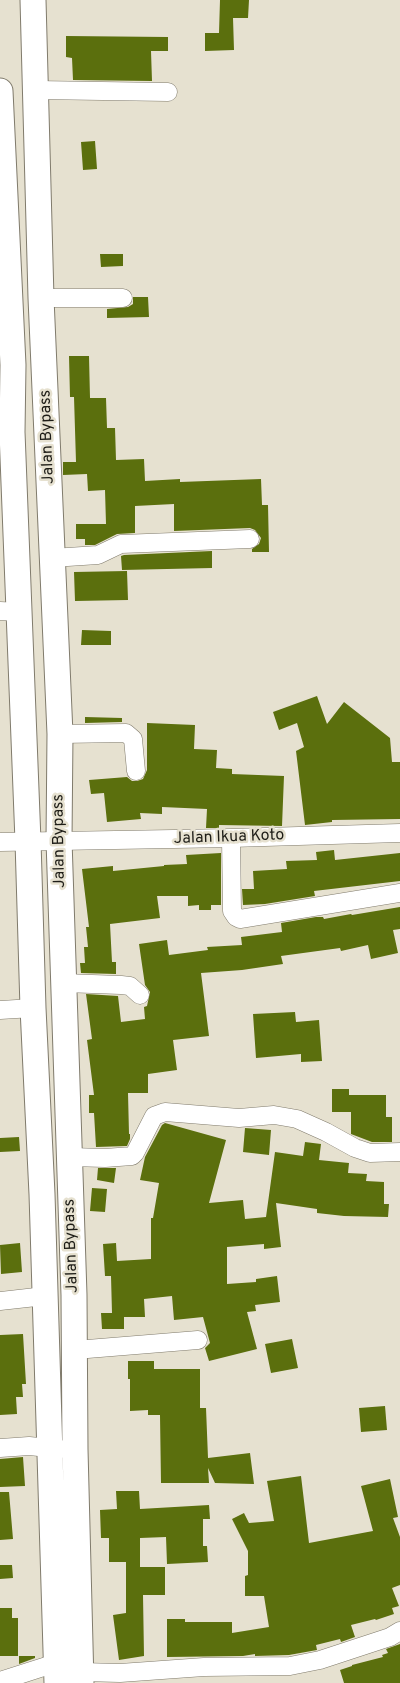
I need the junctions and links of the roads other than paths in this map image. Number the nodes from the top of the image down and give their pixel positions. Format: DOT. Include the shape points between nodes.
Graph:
graph roads {
  1 [pos="33,0"];
  2 [pos="36,90"];
  3 [pos="0,91"];
  4 [pos="168,92"];
  5 [pos="41,298"];
  6 [pos="123,298"];
  7 [pos="13,365"];
  8 [pos="45,366"];
  9 [pos="6,433"];
  10 [pos="250,540"];
  11 [pos="52,558"];
  12 [pos="10,612"];
  13 [pos="60,734"];
  14 [pos="136,771"];
  15 [pos="400,833"];
  16 [pos="231,838"];
  17 [pos="59,840"];
  18 [pos="28,841"];
  19 [pos="0,842"];
  20 [pos="400,893"];
  21 [pos="63,983"];
  22 [pos="140,995"];
  23 [pos="32,1008"];
  24 [pos="0,1010"];
  25 [pos="400,1152"];
  26 [pos="70,1157"];
  27 [pos="44,1296"];
  28 [pos="0,1300"];
  29 [pos="198,1340"];
  30 [pos="75,1350"];
  31 [pos="0,1448"];
  32 [pos="49,1449"];
  33 [pos="75,1449"];
  34 [pos="400,1631"];
  35 [pos="56,1673"];
  36 [pos="81,1678"];
  37 [pos="0,1681"];
  1 -- 2 [label="highway, Jalan Bypass"];
  2 -- 4 [label="street"];
  2 -- 5 [label="highway, Jalan Bypass"];
  3 -- 7 [label="highway, Jalan Bypass"];
  5 -- 6 [label="street"];
  5 -- 8 [label="highway, Jalan Bypass"];
  7 -- 8 [label="highway"];
  7 -- 9 [label="highway, Jalan Bypass"];
  8 -- 11 [label="highway, Jalan Bypass"];
  9 -- 12 [label="highway, Jalan Bypass"];
  10 -- 11 [label="street" via="121,544 98,555"];
  11 -- 13 [label="highway, Jalan Bypass"];
  12 -- 18 [label="highway, Jalan Bypass"];
  13 -- 14 [label="street" via="126,733 134,739"];
  13 -- 17 [label="highway, Jalan Bypass"];
  15 -- 16 [label="street, Jalan Ikua Koto"];
  16 -- 17 [label="street, Jalan Ikua Koto"];
  16 -- 20 [label="street" via="232,911 240,919"];
  17 -- 18 [label="street, Jalan Ikua Koto"];
  17 -- 21 [label="highway, Jalan Bypass"];
  18 -- 19 [label="street, Jalan Ikua Koto"];
  18 -- 23 [label="highway, Jalan Bypass"];
  21 -- 22 [label="street" via="121,984 130,986"];
  21 -- 26 [label="highway, Jalan Bypass"];
  23 -- 24 [label="street"];
  23 -- 27 [label="highway, Jalan Bypass" via="44,1229"];
  25 -- 26 [label="street" via="370,1153 297,1119 274,1115 239,1118 165,1112 154,1116 132,1156"];
  26 -- 30 [label="highway, Jalan Bypass"];
  27 -- 28 [label="street"];
  27 -- 32 [label="highway, Jalan Bypass"];
  29 -- 30 [label="street"];
  30 -- 33 [label="highway, Jalan Bypass"];
  31 -- 32 [label="street" via="29,1446"];
  32 -- 33 [label="street"];
  32 -- 35 [label="highway, Jalan Bypass"];
  33 -- 36 [label="highway, Jalan Bypass"];
  34 -- 36 [label="street" via="320,1660 290,1666 204,1667"];
  35 -- 37 [label="street"];
}
